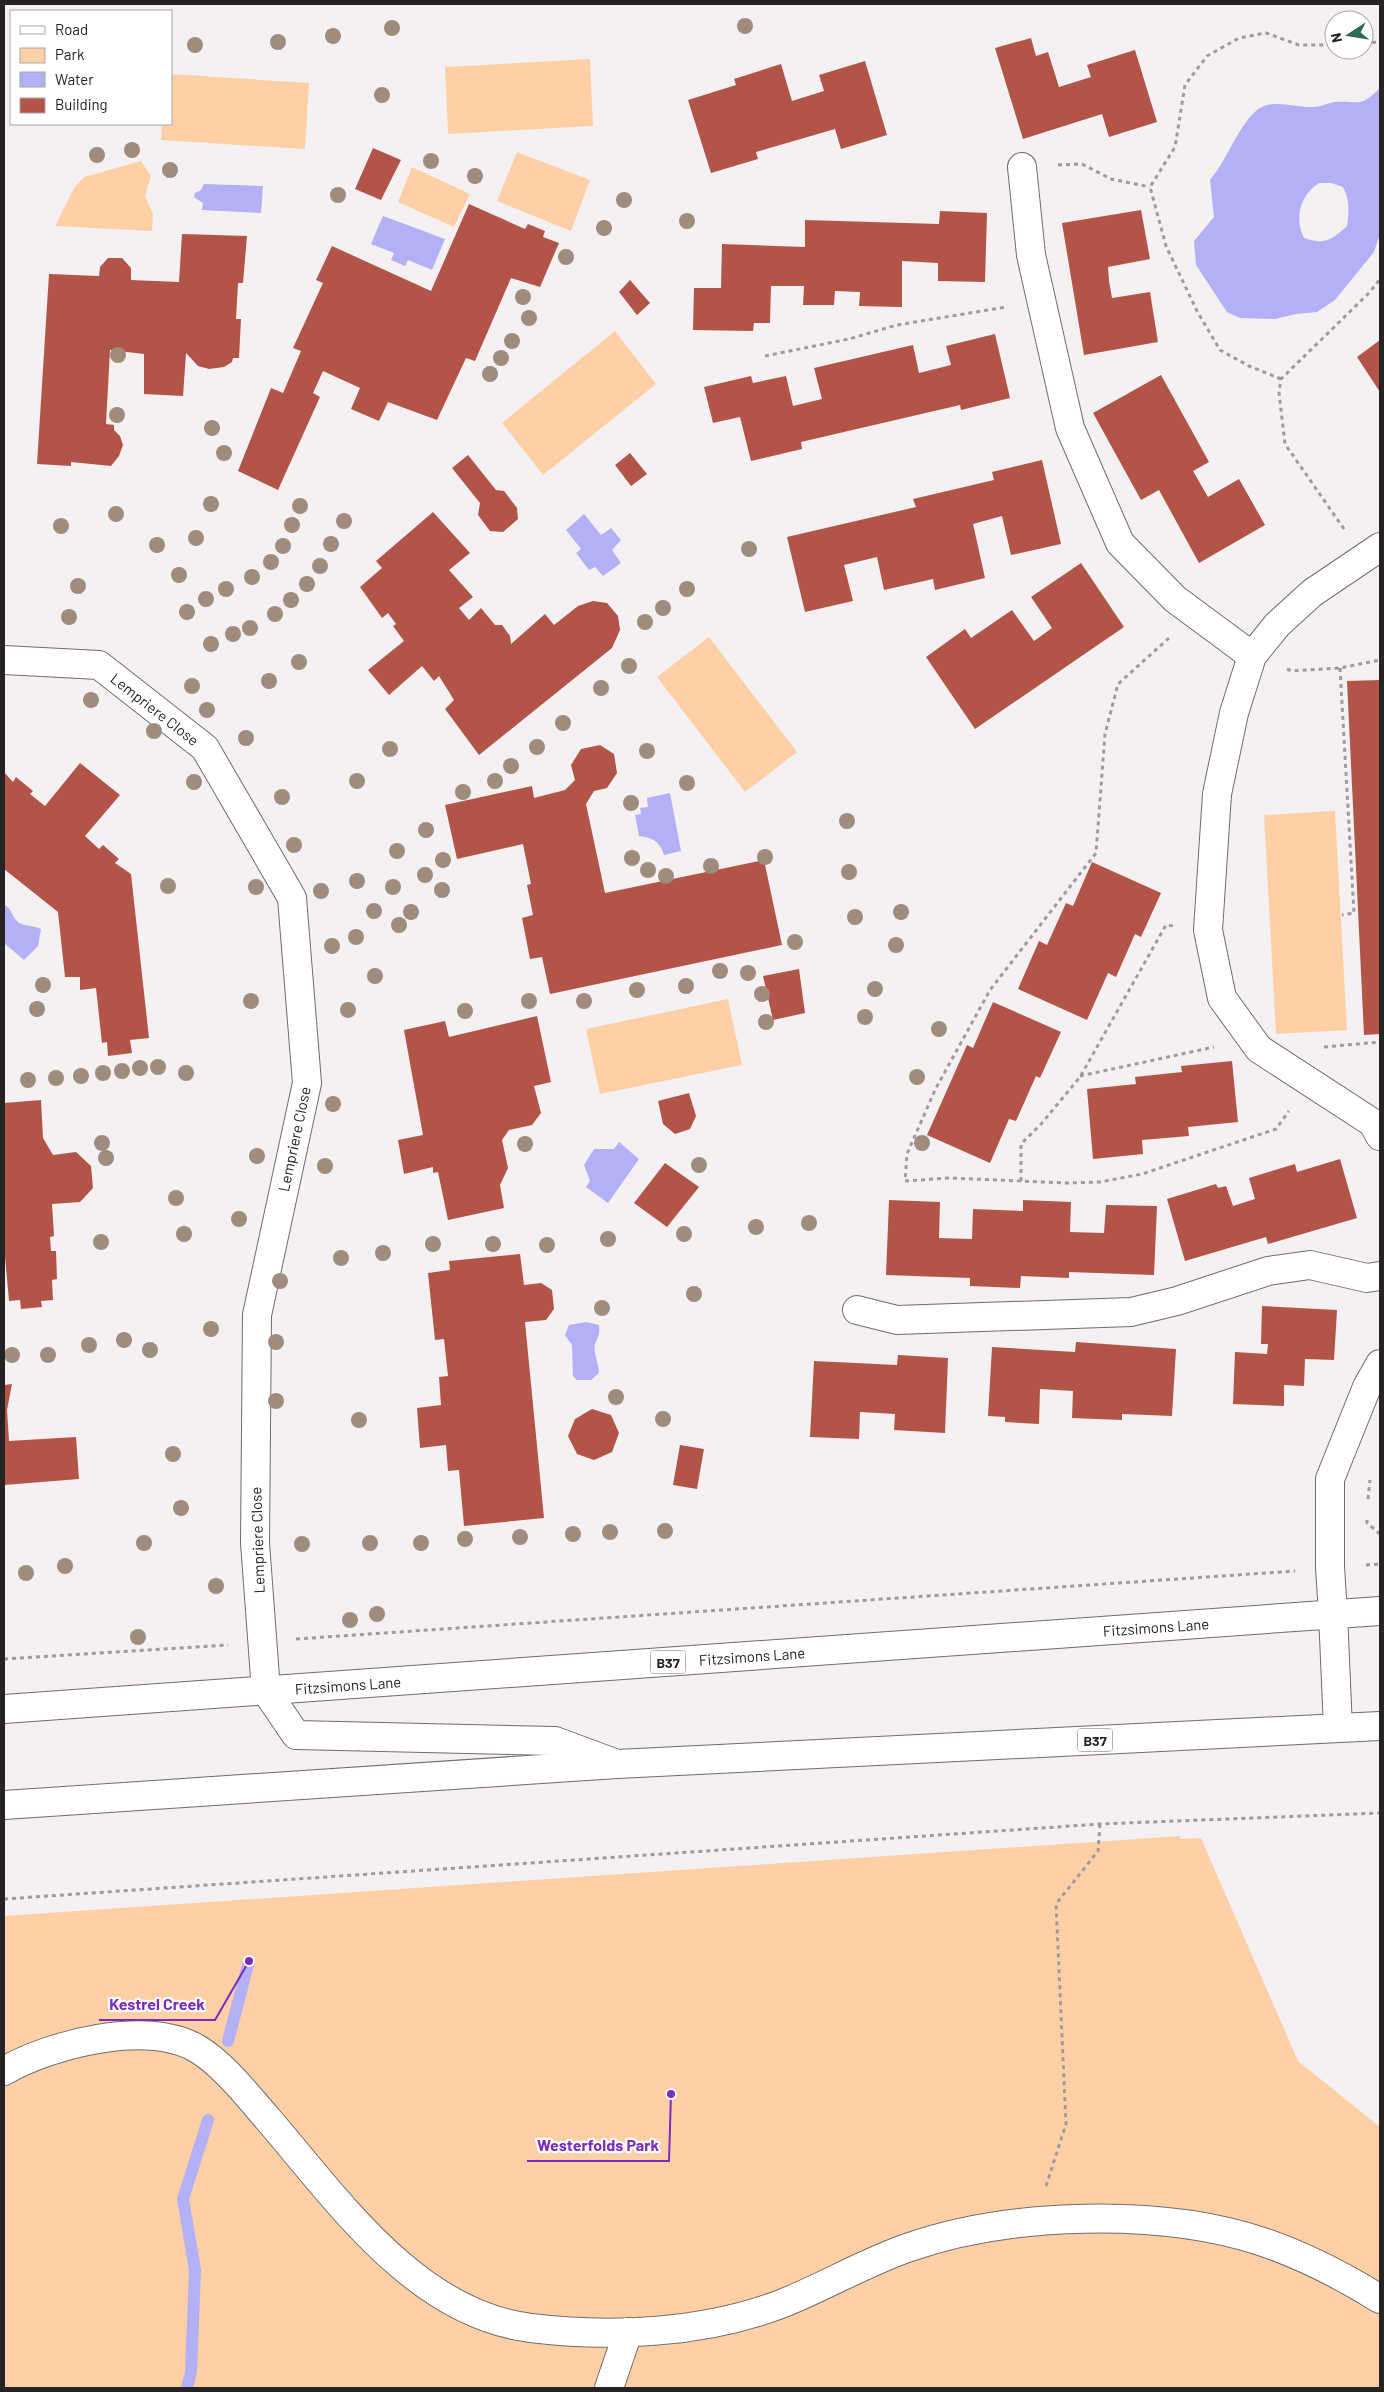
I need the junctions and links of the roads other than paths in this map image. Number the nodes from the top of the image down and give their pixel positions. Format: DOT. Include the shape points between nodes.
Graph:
graph roads {
  1 [pos="1022,167"];
  2 [pos="1372,552"];
  3 [pos="1252,656"];
  4 [pos="4,660"];
  5 [pos="1378,1127"];
  6 [pos="1380,1276"];
  7 [pos="858,1310"];
  8 [pos="1380,1364"];
  9 [pos="1380,1611"];
  10 [pos="1332,1614"];
  11 [pos="266,1691"];
  12 [pos="4,1709"];
  13 [pos="1380,1726"];
  14 [pos="1338,1728"];
  15 [pos="617,1764"];
  16 [pos="4,1805"];
  17 [pos="4,2071"];
  18 [pos="1380,2299"];
  19 [pos="628,2332"];
  20 [pos="609,2388"];
  1 -- 3 [label="main road" via="1030,255 1070,428 1120,543 1176,598"];
  2 -- 3 [label="main road" via="1312,593 1277,625"];
  3 -- 5 [label="main road" via="1234,713 1217,794 1208,930 1222,998 1259,1049"];
  4 -- 11 [label="main road, Lempriere Close" via="99,665 205,748 292,898 307,1083 257,1315 255,1542"];
  6 -- 7 [label="main road" via="1367,1278 1310,1266 1268,1270 1131,1312 897,1320"];
  8 -- 10 [label="main road" via="1366,1386 1330,1479"];
  9 -- 10 [label="main road, Fitzsimons Lane / B37"];
  10 -- 11 [label="main road, Fitzsimons Lane / B37"];
  10 -- 14 [label="main road"];
  11 -- 12 [label="main road, Fitzsimons Lane / B37"];
  11 -- 15 [label="main road" via="296,1736 556,1741"];
  13 -- 14 [label="main road, B37"];
  14 -- 15 [label="main road, B37"];
  15 -- 16 [label="main road, B37"];
  17 -- 19 [label="main road" via="41,2054 92,2040 135,2036 171,2039 195,2047 256,2106 384,2251 445,2298 485,2317 528,2328"];
  18 -- 19 [label="main road" via="1310,2261 1265,2242 1223,2231 1190,2224 1135,2220 1036,2220 912,2246 868,2262 810,2292 741,2317"];
  19 -- 20 [label="main road"];
}
